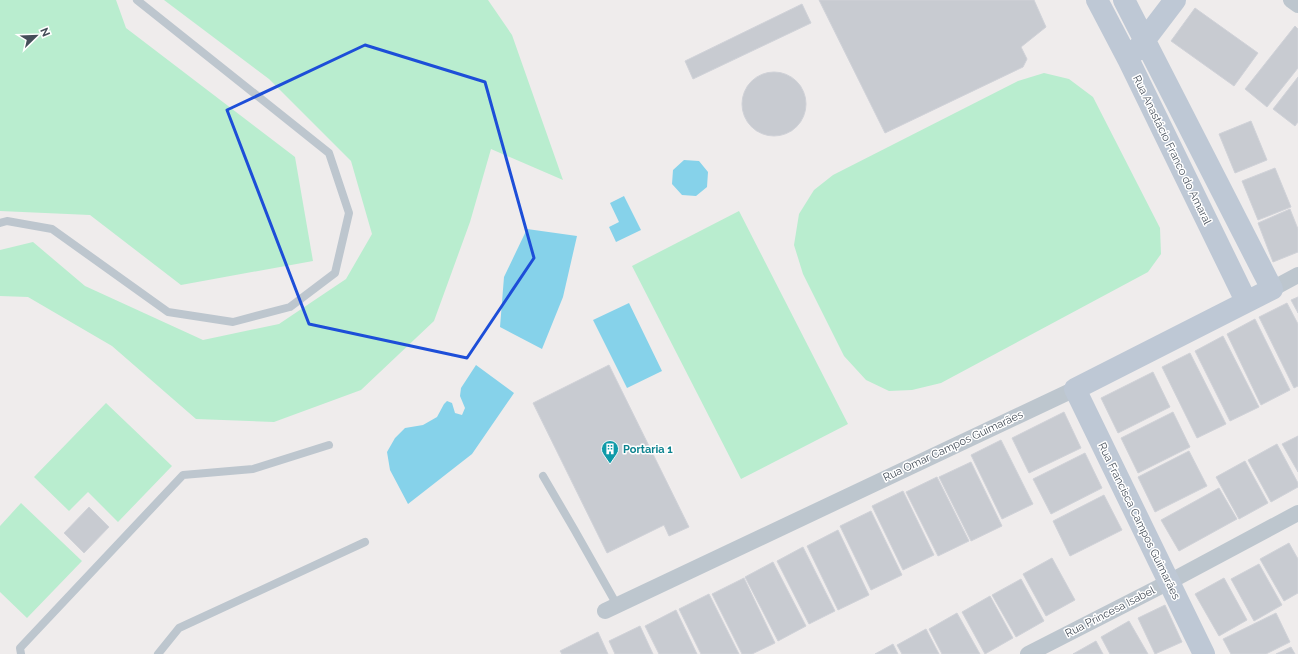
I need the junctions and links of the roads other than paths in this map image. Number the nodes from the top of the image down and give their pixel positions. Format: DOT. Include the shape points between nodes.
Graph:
graph roads {
  1 [pos="137,0"];
  2 [pos="1097,0"];
  3 [pos="1124,0"];
  4 [pos="1175,0"];
  5 [pos="1291,0"];
  6 [pos="1298,5"];
  7 [pos="1144,40"];
  8 [pos="1129,61"];
  9 [pos="0,223"];
  10 [pos="1298,275"];
  11 [pos="1272,289"];
  12 [pos="1246,301"];
  13 [pos="1074,389"];
  14 [pos="329,445"];
  15 [pos="542,476"];
  16 [pos="1298,514"];
  17 [pos="365,542"];
  18 [pos="1169,582"];
  19 [pos="611,608"];
  20 [pos="21,654"];
  21 [pos="158,654"];
  22 [pos="1028,654"];
  23 [pos="1204,654"];
  1 -- 9 [label="lane" via="329,153 349,213 335,273 290,307 233,322 168,312 52,229 7,221"];
  2 -- 8 [label="street, Rua Anastácio Franco do Amaral"];
  3 -- 7 [label="street"];
  4 -- 7 [label="street"];
  5 -- 6 [label="street"];
  7 -- 8 [label="street"];
  7 -- 11 [label="street"];
  8 -- 12 [label="street, Rua Anastácio Franco do Amaral"];
  10 -- 11 [label="street, Rua Omar Campos Guimarães"];
  11 -- 12 [label="street, Rua Omar Campos Guimarães"];
  12 -- 13 [label="street, Rua Omar Campos Guimarães"];
  13 -- 18 [label="street, Rua Francisca Campos Guimarães"];
  13 -- 19 [label="street, Rua Omar Campos Guimarães"];
  14 -- 20 [label="lane" via="253,468 183,475 20,648"];
  15 -- 19 [label="lane" via="574,529"];
  16 -- 18 [label="street, Rua Princesa Isabel"];
  17 -- 21 [label="lane" via="179,628"];
  18 -- 22 [label="street, Rua Princesa Isabel"];
  18 -- 23 [label="street, Rua Francisca Campos Guimarães"];
}
